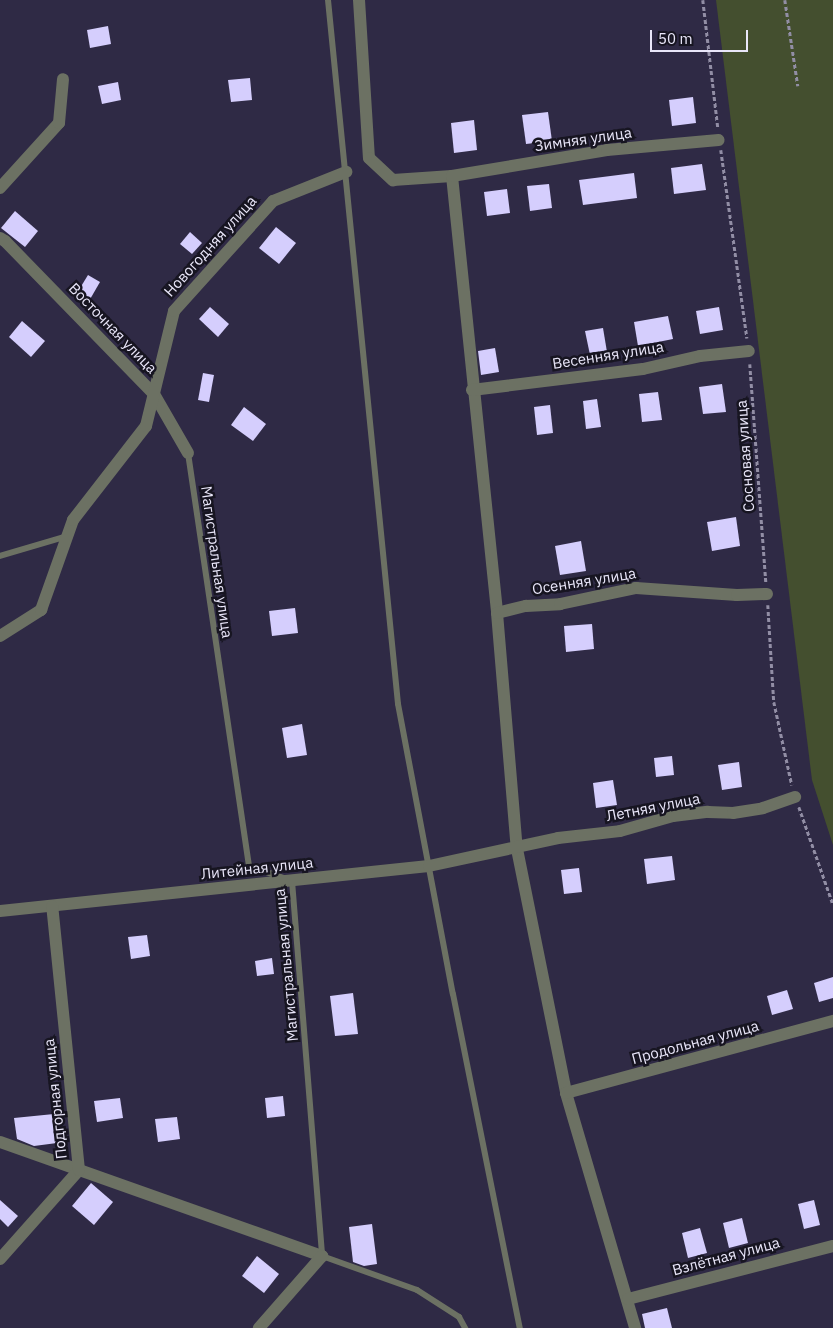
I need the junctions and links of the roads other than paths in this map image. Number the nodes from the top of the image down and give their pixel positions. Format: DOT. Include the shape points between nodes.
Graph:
graph roads {
  1 [pos="328,0"];
  2 [pos="359,0"];
  3 [pos="63,79"];
  4 [pos="719,140"];
  5 [pos="346,172"];
  6 [pos="452,176"];
  7 [pos="0,188"];
  8 [pos="0,238"];
  9 [pos="748,351"];
  10 [pos="472,390"];
  11 [pos="154,394"];
  12 [pos="188,453"];
  13 [pos="67,536"];
  14 [pos="0,556"];
  15 [pos="767,594"];
  16 [pos="497,613"];
  17 [pos="0,636"];
  18 [pos="795,796"];
  19 [pos="517,849"];
  20 [pos="429,866"];
  21 [pos="292,880"];
  22 [pos="52,906"];
  23 [pos="0,911"];
  24 [pos="833,1021"];
  25 [pos="566,1093"];
  26 [pos="0,1142"];
  27 [pos="78,1170"];
  28 [pos="833,1246"];
  29 [pos="322,1256"];
  30 [pos="0,1259"];
  31 [pos="628,1299"];
  32 [pos="259,1328"];
  33 [pos="465,1328"];
  34 [pos="520,1328"];
  35 [pos="635,1328"];
  1 -- 5 [label="lane"];
  2 -- 6 [label="street, Зимняя улица" via="369,158 393,180"];
  3 -- 7 [label="street" via="59,123"];
  4 -- 6 [label="street, Зимняя улица" via="607,150"];
  5 -- 11 [label="street, Новогодняя улица" via="274,201 174,311"];
  5 -- 20 [label="lane" via="398,704"];
  6 -- 10 [label="street"];
  8 -- 11 [label="street, Восточная улица"];
  9 -- 10 [label="street, Весенняя улица" via="700,356 643,369"];
  10 -- 16 [label="street"];
  11 -- 12 [label="street, Восточная улица"];
  11 -- 13 [label="street, Новогодняя улица" via="146,426 73,520"];
  12 -- 21 [label="lane, Магистральная улица" via="249,866"];
  13 -- 14 [label="lane"];
  13 -- 17 [label="street, Новогодняя улица" via="41,610"];
  15 -- 16 [label="street, Осенняя улица" via="636,588"];
  16 -- 19 [label="street"];
  18 -- 19 [label="street, Летняя улица" via="763,808 674,816 620,831 558,838"];
  19 -- 20 [label="street, Литейная улица"];
  19 -- 25 [label="street"];
  20 -- 21 [label="street, Литейная улица"];
  20 -- 34 [label="lane"];
  21 -- 22 [label="street, Литейная улица"];
  21 -- 29 [label="lane, Магистральная улица"];
  22 -- 23 [label="street, Литейная улица"];
  22 -- 27 [label="street, Подгорная улица"];
  24 -- 25 [label="street, Продольная улица"];
  25 -- 31 [label="street"];
  26 -- 27 [label="street"];
  27 -- 29 [label="street"];
  27 -- 30 [label="street, Подгорная улица"];
  28 -- 31 [label="street, Взлётная улица"];
  29 -- 32 [label="street"];
  29 -- 33 [label="lane" via="417,1290 458,1318"];
  31 -- 35 [label="street"];
}
